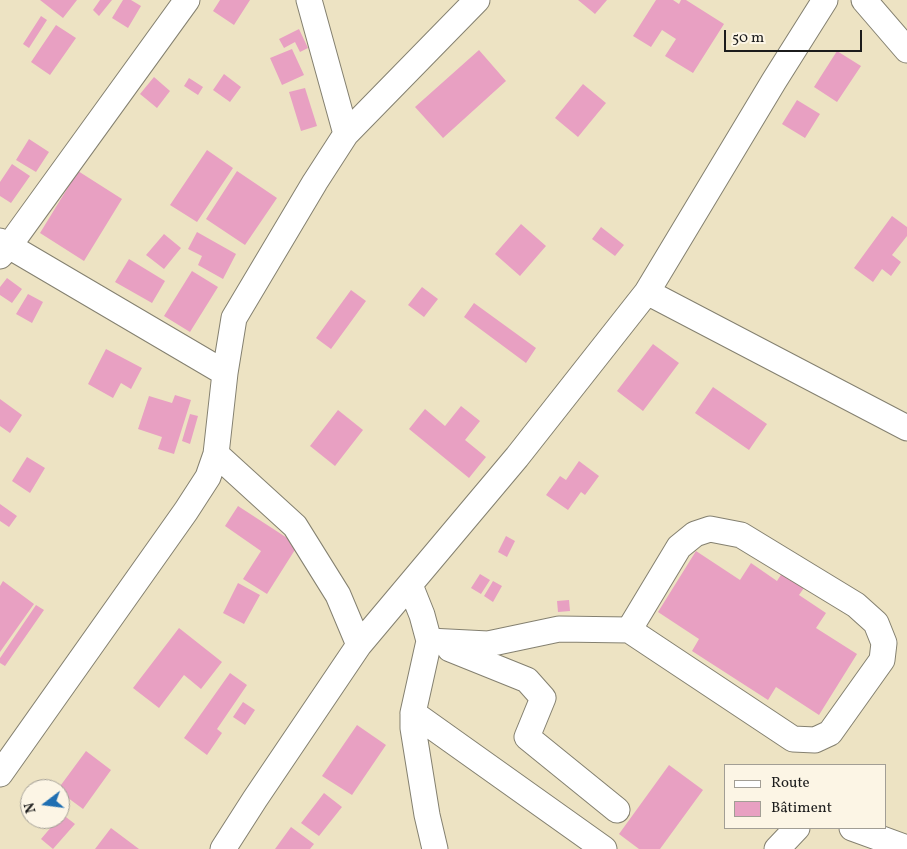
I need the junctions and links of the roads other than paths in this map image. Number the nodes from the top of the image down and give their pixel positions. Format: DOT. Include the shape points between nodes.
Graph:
graph roads {
  1 [pos="187,0"];
  2 [pos="309,0"];
  3 [pos="477,0"];
  4 [pos="825,0"];
  5 [pos="864,0"];
  6 [pos="907,50"];
  7 [pos="346,134"];
  8 [pos="3,248"];
  9 [pos="647,292"];
  10 [pos="225,373"];
  11 [pos="907,428"];
  12 [pos="216,454"];
  13 [pos="410,585"];
  14 [pos="629,630"];
  15 [pos="429,641"];
  16 [pos="359,645"];
  17 [pos="413,713"];
  18 [pos="0,774"];
  19 [pos="617,810"];
  20 [pos="796,829"];
  21 [pos="855,829"];
  22 [pos="907,848"];
  23 [pos="223,849"];
  24 [pos="435,849"];
  25 [pos="604,849"];
  26 [pos="777,849"];
  1 -- 8 [label="street"];
  2 -- 7 [label="street"];
  3 -- 7 [label="street"];
  4 -- 9 [label="street"];
  5 -- 6 [label="street"];
  7 -- 10 [label="street" via="234,318"];
  8 -- 10 [label="street"];
  9 -- 11 [label="street"];
  9 -- 13 [label="street" via="517,457"];
  10 -- 12 [label="street"];
  12 -- 16 [label="street" via="295,526 338,595"];
  12 -- 18 [label="street" via="208,477 186,511"];
  13 -- 15 [label="street"];
  13 -- 16 [label="street"];
  14 -- 14 [label="street" via="679,547 695,534 710,529 741,535 856,605 876,622 884,643 882,660 830,733 815,740 792,739"];
  14 -- 15 [label="street" via="559,629 488,644"];
  15 -- 17 [label="street"];
  15 -- 19 [label="street" via="527,680 543,698 527,737"];
  16 -- 23 [label="street"];
  17 -- 24 [label="street"];
  17 -- 25 [label="street"];
  20 -- 26 [label="street"];
  21 -- 22 [label="street"];
}
